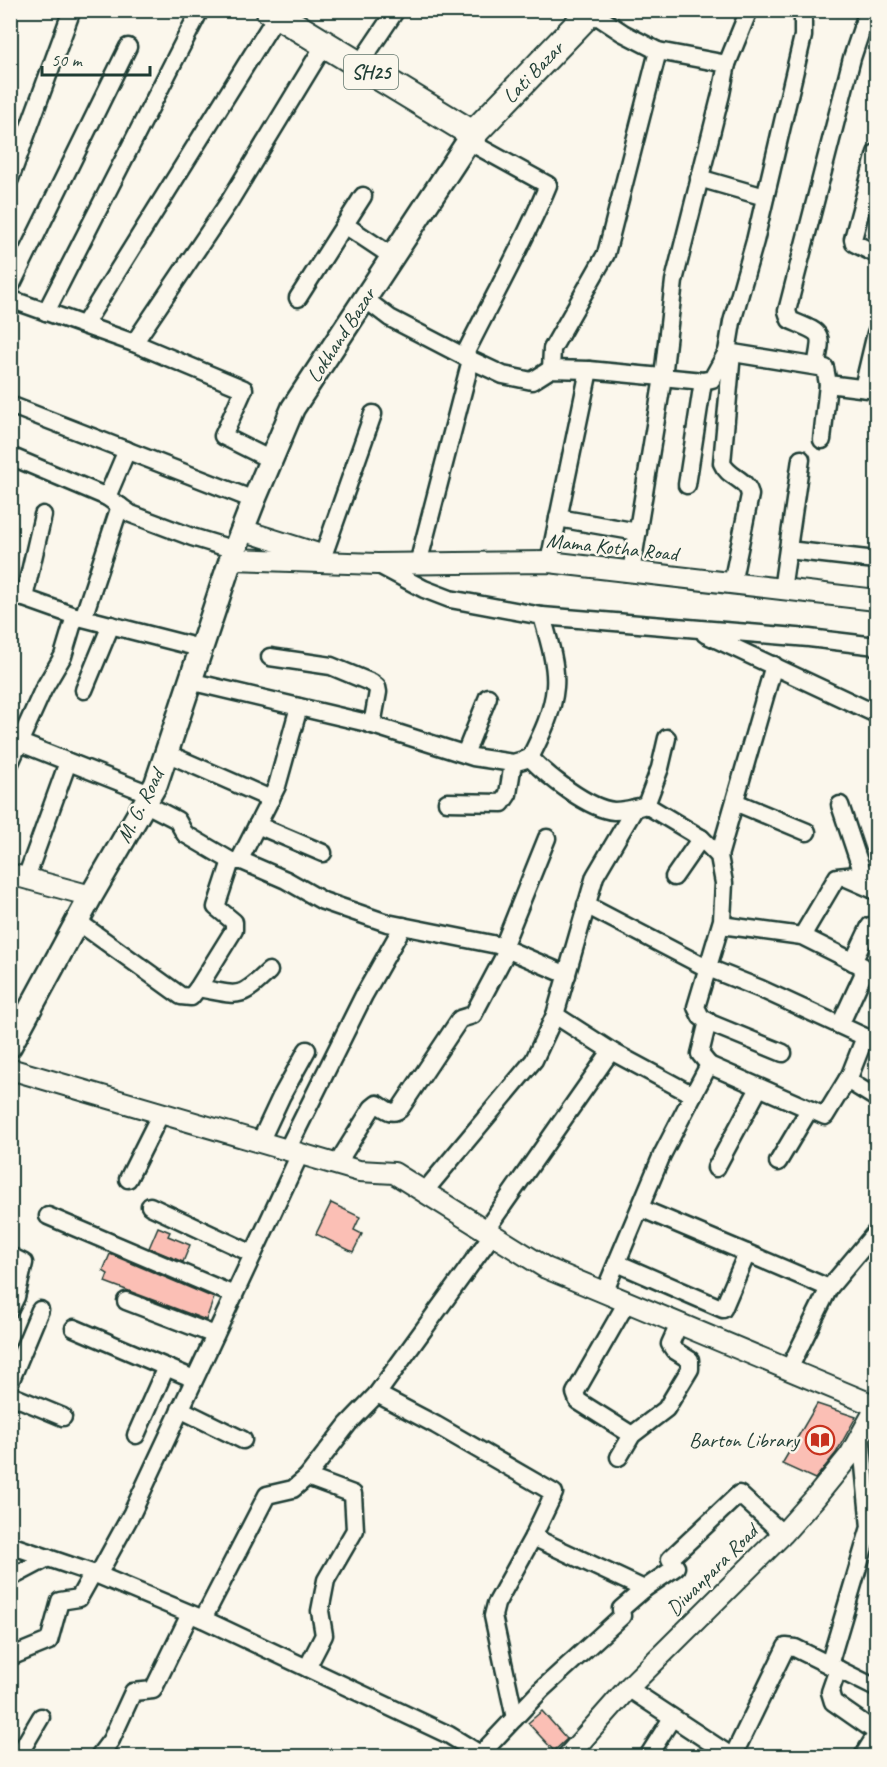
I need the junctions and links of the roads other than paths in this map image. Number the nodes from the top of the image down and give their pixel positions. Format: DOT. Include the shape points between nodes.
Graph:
graph roads {
  1 [pos="72,10"];
  2 [pos="200,10"];
  3 [pos="396,10"];
  4 [pos="749,10"];
  5 [pos="802,10"];
  6 [pos="868,10"];
  7 [pos="592,11"];
  8 [pos="273,13"];
  9 [pos="325,44"];
  10 [pos="128,47"];
  11 [pos="658,51"];
  12 [pos="727,64"];
  13 [pos="359,65"];
  14 [pos="471,137"];
  15 [pos="876,153"];
  16 [pos="699,178"];
  17 [pos="10,179"];
  18 [pos="363,196"];
  19 [pos="765,197"];
  20 [pos="345,225"];
  21 [pos="876,254"];
  22 [pos="393,257"];
  23 [pos="10,288"];
  24 [pos="298,298"];
  25 [pos="10,299"];
  26 [pos="365,299"];
  27 [pos="46,312"];
  28 [pos="84,325"];
  29 [pos="876,333"];
  30 [pos="134,343"];
  31 [pos="730,353"];
  32 [pos="468,358"];
  33 [pos="816,366"];
  34 [pos="551,369"];
  35 [pos="589,370"];
  36 [pos="663,377"];
  37 [pos="703,381"];
  38 [pos="828,384"];
  39 [pos="870,389"];
  40 [pos="10,405"];
  41 [pos="373,414"];
  42 [pos="822,440"];
  43 [pos="128,450"];
  44 [pos="10,456"];
  45 [pos="801,459"];
  46 [pos="271,460"];
  47 [pos="687,485"];
  48 [pos="254,500"];
  49 [pos="113,501"];
  50 [pos="43,516"];
  51 [pos="558,518"];
  52 [pos="638,532"];
  53 [pos="236,546"];
  54 [pos="788,550"];
  55 [pos="332,559"];
  56 [pos="876,560"];
  57 [pos="549,562"];
  58 [pos="377,564"];
  59 [pos="418,564"];
  60 [pos="631,572"];
  61 [pos="732,584"];
  62 [pos="782,590"];
  63 [pos="17,596"];
  64 [pos="876,600"];
  65 [pos="542,616"];
  66 [pos="79,617"];
  67 [pos="111,625"];
  68 [pos="693,628"];
  69 [pos="876,646"];
  70 [pos="200,648"];
  71 [pos="270,657"];
  72 [pos="774,665"];
  73 [pos="189,681"];
  74 [pos="84,690"];
  75 [pos="488,697"];
  76 [pos="299,707"];
  77 [pos="876,714"];
  78 [pos="372,725"];
  79 [pos="667,738"];
  80 [pos="18,742"];
  81 [pos="166,753"];
  82 [pos="465,754"];
  83 [pos="522,760"];
  84 [pos="68,762"];
  85 [pos="10,763"];
  86 [pos="147,799"];
  87 [pos="271,799"];
  88 [pos="447,802"];
  89 [pos="735,802"];
  90 [pos="840,805"];
  91 [pos="641,806"];
  92 [pos="257,825"];
  93 [pos="807,832"];
  94 [pos="547,838"];
  95 [pos="701,838"];
  96 [pos="323,853"];
  97 [pos="719,856"];
  98 [pos="235,861"];
  99 [pos="870,874"];
  100 [pos="18,876"];
  101 [pos="841,876"];
  102 [pos="674,877"];
  103 [pos="876,891"];
  104 [pos="91,896"];
  105 [pos="586,905"];
  106 [pos="77,921"];
  107 [pos="720,925"];
  108 [pos="404,926"];
  109 [pos="870,926"];
  110 [pos="802,936"];
  111 [pos="505,948"];
  112 [pos="853,962"];
  113 [pos="707,967"];
  114 [pos="269,971"];
  115 [pos="567,975"];
  116 [pos="198,988"];
  117 [pos="555,1016"];
  118 [pos="708,1021"];
  119 [pos="840,1025"];
  120 [pos="871,1040"];
  121 [pos="10,1046"];
  122 [pos="308,1050"];
  123 [pos="611,1051"];
  124 [pos="783,1053"];
  125 [pos="709,1065"];
  126 [pos="10,1070"];
  127 [pos="847,1080"];
  128 [pos="759,1088"];
  129 [pos="693,1095"];
  130 [pos="876,1098"];
  131 [pos="809,1110"];
  132 [pos="161,1113"];
  133 [pos="260,1142"];
  134 [pos="294,1152"];
  135 [pos="778,1161"];
  136 [pos="337,1164"];
  137 [pos="716,1168"];
  138 [pos="128,1179"];
  139 [pos="424,1192"];
  140 [pos="150,1206"];
  141 [pos="640,1208"];
  142 [pos="48,1216"];
  143 [pos="876,1232"];
  144 [pos="489,1233"];
  145 [pos="747,1253"];
  146 [pos="253,1254"];
  147 [pos="10,1256"];
  148 [pos="617,1263"];
  149 [pos="829,1288"];
  150 [pos="604,1293"];
  151 [pos="234,1295"];
  152 [pos="126,1301"];
  153 [pos="627,1302"];
  154 [pos="10,1309"];
  155 [pos="40,1310"];
  156 [pos="679,1324"];
  157 [pos="74,1328"];
  158 [pos="214,1335"];
  159 [pos="166,1367"];
  160 [pos="789,1369"];
  161 [pos="194,1379"];
  162 [pos="10,1382"];
  163 [pos="377,1394"];
  164 [pos="10,1395"];
  165 [pos="876,1407"];
  166 [pos="180,1409"];
  167 [pos="63,1417"];
  168 [pos="136,1435"];
  169 [pos="632,1435"];
  170 [pos="861,1435"];
  171 [pos="243,1440"];
  172 [pos="619,1457"];
  173 [pos="307,1477"];
  174 [pos="783,1534"];
  175 [pos="534,1537"];
  176 [pos="10,1545"];
  177 [pos="48,1558"];
  178 [pos="96,1574"];
  179 [pos="10,1578"];
  180 [pos="644,1589"];
  181 [pos="196,1616"];
  182 [pos="10,1657"];
  183 [pos="833,1667"];
  184 [pos="307,1668"];
  185 [pos="628,1688"];
  186 [pos="876,1688"];
  187 [pos="41,1717"];
  188 [pos="515,1718"];
  189 [pos="672,1718"];
  190 [pos="876,1733"];
  191 [pos="479,1755"];
  192 [pos="18,1756"];
  193 [pos="99,1756"];
  194 [pos="568,1756"];
  195 [pos="648,1756"];
  196 [pos="732,1756"];
  197 [pos="863,1756"];
  1 -- 17 [label="street"];
  2 -- 27 [label="street"];
  3 -- 13 [label="street"];
  4 -- 12 [label="street"];
  5 -- 19 [label="street" via="803,36"];
  6 -- 33 [label="street" via="787,311 790,320 820,336"];
  7 -- 11 [label="street"];
  7 -- 14 [label="main road, Lati Bazar"];
  8 -- 9 [label="main road, SH25"];
  8 -- 28 [label="street"];
  9 -- 13 [label="main road, SH25"];
  9 -- 30 [label="street" via="229,202"];
  10 -- 23 [label="street"];
  11 -- 12 [label="street"];
  11 -- 34 [label="street" via="606,254 552,349"];
  12 -- 16 [label="street"];
  13 -- 14 [label="main road, SH25"];
  14 -- 22 [label="main road, Lokhand Bazar"];
  14 -- 32 [label="street" via="548,185"];
  15 -- 21 [label="street" via="853,239 857,246"];
  16 -- 19 [label="street"];
  16 -- 36 [label="street" via="674,281"];
  18 -- 20 [label="street"];
  19 -- 31 [label="street" via="732,322"];
  20 -- 22 [label="street"];
  20 -- 24 [label="street"];
  22 -- 26 [label="main road, Lokhand Bazar"];
  25 -- 27 [label="street"];
  26 -- 32 [label="street" via="390,318"];
  26 -- 46 [label="main road, Lokhand Bazar" via="294,408"];
  27 -- 28 [label="street"];
  28 -- 30 [label="street"];
  29 -- 39 [label="street"];
  30 -- 46 [label="street" via="244,389 223,436"];
  31 -- 33 [label="street"];
  31 -- 37 [label="street" via="712,379"];
  31 -- 61 [label="street" via="722,464 745,483 750,495"];
  32 -- 34 [label="street" via="503,375 532,381"];
  32 -- 59 [label="street"];
  33 -- 38 [label="street" via="825,368"];
  34 -- 35 [label="street"];
  35 -- 36 [label="street"];
  35 -- 51 [label="street"];
  36 -- 37 [label="street"];
  36 -- 52 [label="street"];
  37 -- 47 [label="street"];
  38 -- 39 [label="street"];
  38 -- 42 [label="street"];
  40 -- 43 [label="street"];
  41 -- 55 [label="street"];
  43 -- 48 [label="street"];
  43 -- 49 [label="street"];
  44 -- 49 [label="street"];
  45 -- 54 [label="street"];
  46 -- 48 [label="main road, Lokhand Bazar"];
  48 -- 53 [label="main road, Lokhand Bazar"];
  49 -- 53 [label="street" via="131,514 192,537"];
  49 -- 66 [label="street"];
  50 -- 63 [label="street"];
  51 -- 52 [label="street"];
  51 -- 57 [label="street"];
  52 -- 60 [label="street"];
  53 -- 55 [label="street, Mama Kotha Road"];
  53 -- 55 [label="street, Mama Kotha Road"];
  53 -- 70 [label="main road, M. G. Road"];
  54 -- 56 [label="street"];
  54 -- 62 [label="street"];
  55 -- 58 [label="street, Mama Kotha Road"];
  57 -- 59 [label="street, Mama Kotha Road"];
  57 -- 60 [label="street, Mama Kotha Road"];
  58 -- 59 [label="street, Mama Kotha Road"];
  58 -- 65 [label="street" via="450,599"];
  60 -- 61 [label="street, Mama Kotha Road"];
  61 -- 62 [label="street, Mama Kotha Road"];
  62 -- 64 [label="street, Mama Kotha Road"];
  63 -- 66 [label="street"];
  65 -- 68 [label="street"];
  65 -- 83 [label="street" via="555,686 548,720"];
  66 -- 67 [label="street"];
  66 -- 80 [label="street"];
  67 -- 70 [label="street"];
  67 -- 74 [label="street"];
  68 -- 69 [label="street"];
  68 -- 72 [label="street"];
  70 -- 73 [label="main road, M. G. Road"];
  71 -- 78 [label="street" via="331,666 372,683 378,692"];
  72 -- 77 [label="street"];
  72 -- 89 [label="street"];
  73 -- 76 [label="street"];
  73 -- 81 [label="main road, M. G. Road"];
  75 -- 82 [label="street"];
  76 -- 78 [label="street"];
  76 -- 87 [label="street"];
  78 -- 82 [label="street"];
  79 -- 91 [label="street" via="660,768"];
  80 -- 84 [label="street"];
  80 -- 85 [label="street"];
  81 -- 86 [label="main road, M. G. Road"];
  81 -- 87 [label="street"];
  82 -- 83 [label="street"];
  83 -- 88 [label="street" via="502,803"];
  83 -- 91 [label="street" via="594,806 613,811"];
  84 -- 86 [label="street"];
  84 -- 100 [label="street"];
  86 -- 98 [label="street" via="177,820 185,834"];
  86 -- 104 [label="main road, M. G. Road"];
  87 -- 92 [label="street"];
  89 -- 93 [label="street"];
  89 -- 97 [label="street"];
  90 -- 99 [label="street"];
  91 -- 95 [label="street"];
  91 -- 105 [label="street" via="595,876"];
  92 -- 96 [label="street"];
  92 -- 98 [label="street"];
  94 -- 111 [label="street"];
  95 -- 97 [label="street"];
  95 -- 102 [label="street"];
  97 -- 107 [label="street" via="724,883"];
  98 -- 108 [label="street" via="286,880 323,901"];
  98 -- 116 [label="street" via="216,907 234,922 234,930"];
  99 -- 101 [label="street"];
  100 -- 104 [label="street"];
  101 -- 103 [label="street"];
  101 -- 110 [label="street" via="834,880"];
  104 -- 106 [label="main road, M. G. Road"];
  105 -- 113 [label="street"];
  105 -- 115 [label="street"];
  106 -- 116 [label="street" via="181,996 190,997"];
  106 -- 121 [label="main road, M. G. Road"];
  107 -- 110 [label="street"];
  107 -- 113 [label="street"];
  108 -- 111 [label="street"];
  108 -- 134 [label="street" via="364,995"];
  109 -- 112 [label="street"];
  110 -- 112 [label="street"];
  111 -- 115 [label="street"];
  111 -- 136 [label="street" via="473,1015 460,1019 400,1109 390,1112 376,1104"];
  112 -- 119 [label="street" via="862,966 863,975"];
  113 -- 118 [label="street" via="696,1007"];
  113 -- 119 [label="street"];
  114 -- 116 [label="street" via="239,994"];
  115 -- 117 [label="street"];
  117 -- 123 [label="street"];
  117 -- 139 [label="street" via="534,1060"];
  118 -- 124 [label="street"];
  118 -- 125 [label="street" via="700,1054"];
  119 -- 120 [label="street"];
  120 -- 127 [label="street"];
  122 -- 133 [label="street" via="280,1097"];
  123 -- 129 [label="street"];
  123 -- 144 [label="street"];
  125 -- 128 [label="street"];
  125 -- 129 [label="street"];
  126 -- 132 [label="street"];
  127 -- 130 [label="street"];
  127 -- 131 [label="street" via="825,1116"];
  128 -- 131 [label="street"];
  128 -- 137 [label="street"];
  129 -- 141 [label="street"];
  131 -- 135 [label="street"];
  132 -- 133 [label="street"];
  132 -- 138 [label="street"];
  133 -- 134 [label="street"];
  134 -- 136 [label="street"];
  134 -- 146 [label="street"];
  136 -- 139 [label="street" via="359,1171 394,1173"];
  139 -- 144 [label="street"];
  140 -- 146 [label="street"];
  141 -- 145 [label="street"];
  141 -- 148 [label="street"];
  142 -- 151 [label="street"];
  143 -- 149 [label="street"];
  144 -- 150 [label="street" via="546,1268"];
  144 -- 163 [label="street"];
  145 -- 148 [label="street" via="723,1309"];
  145 -- 149 [label="street"];
  146 -- 151 [label="street"];
  147 -- 154 [label="street" via="24,1263"];
  148 -- 150 [label="street"];
  149 -- 160 [label="street"];
  150 -- 153 [label="street"];
  151 -- 158 [label="street"];
  152 -- 158 [label="street"];
  153 -- 156 [label="street"];
  153 -- 169 [label="street" via="575,1394 578,1401"];
  155 -- 162 [label="street"];
  156 -- 160 [label="street"];
  156 -- 169 [label="street" via="670,1344 690,1360 690,1369 666,1409"];
  157 -- 159 [label="street"];
  158 -- 161 [label="street"];
  159 -- 161 [label="street"];
  159 -- 168 [label="street"];
  160 -- 165 [label="street"];
  161 -- 166 [label="street"];
  163 -- 173 [label="street"];
  163 -- 175 [label="street" via="554,1493"];
  164 -- 167 [label="street"];
  165 -- 170 [label="street, Diwanpara Road"];
  166 -- 171 [label="street"];
  166 -- 178 [label="street" via="132,1513"];
  169 -- 172 [label="street"];
  170 -- 174 [label="street, Diwanpara Road" via="850,1455"];
  170 -- 183 [label="street" via="870,1527"];
  173 -- 181 [label="street" via="293,1489 267,1495"];
  173 -- 184 [label="street" via="353,1494 355,1530 327,1580 321,1611 324,1635"];
  174 -- 180 [label="street" via="739,1494 670,1559 676,1567"];
  174 -- 185 [label="street, Diwanpara Road"];
  175 -- 180 [label="street"];
  175 -- 188 [label="street" via="493,1616"];
  176 -- 177 [label="street"];
  177 -- 178 [label="street"];
  177 -- 179 [label="street"];
  178 -- 181 [label="street"];
  178 -- 182 [label="street" via="79,1598 60,1601 49,1641"];
  180 -- 188 [label="street" via="621,1609 622,1616"];
  181 -- 184 [label="street"];
  181 -- 193 [label="street" via="153,1690 133,1692 111,1740"];
  183 -- 186 [label="street"];
  183 -- 190 [label="street" via="833,1702"];
  183 -- 196 [label="street" via="786,1647"];
  184 -- 191 [label="street" via="449,1735"];
  185 -- 189 [label="street"];
  185 -- 194 [label="street, Diwanpara Road"];
  187 -- 192 [label="street"];
  188 -- 191 [label="street"];
  189 -- 195 [label="street"];
  189 -- 196 [label="street"];
  190 -- 197 [label="street"];
}
